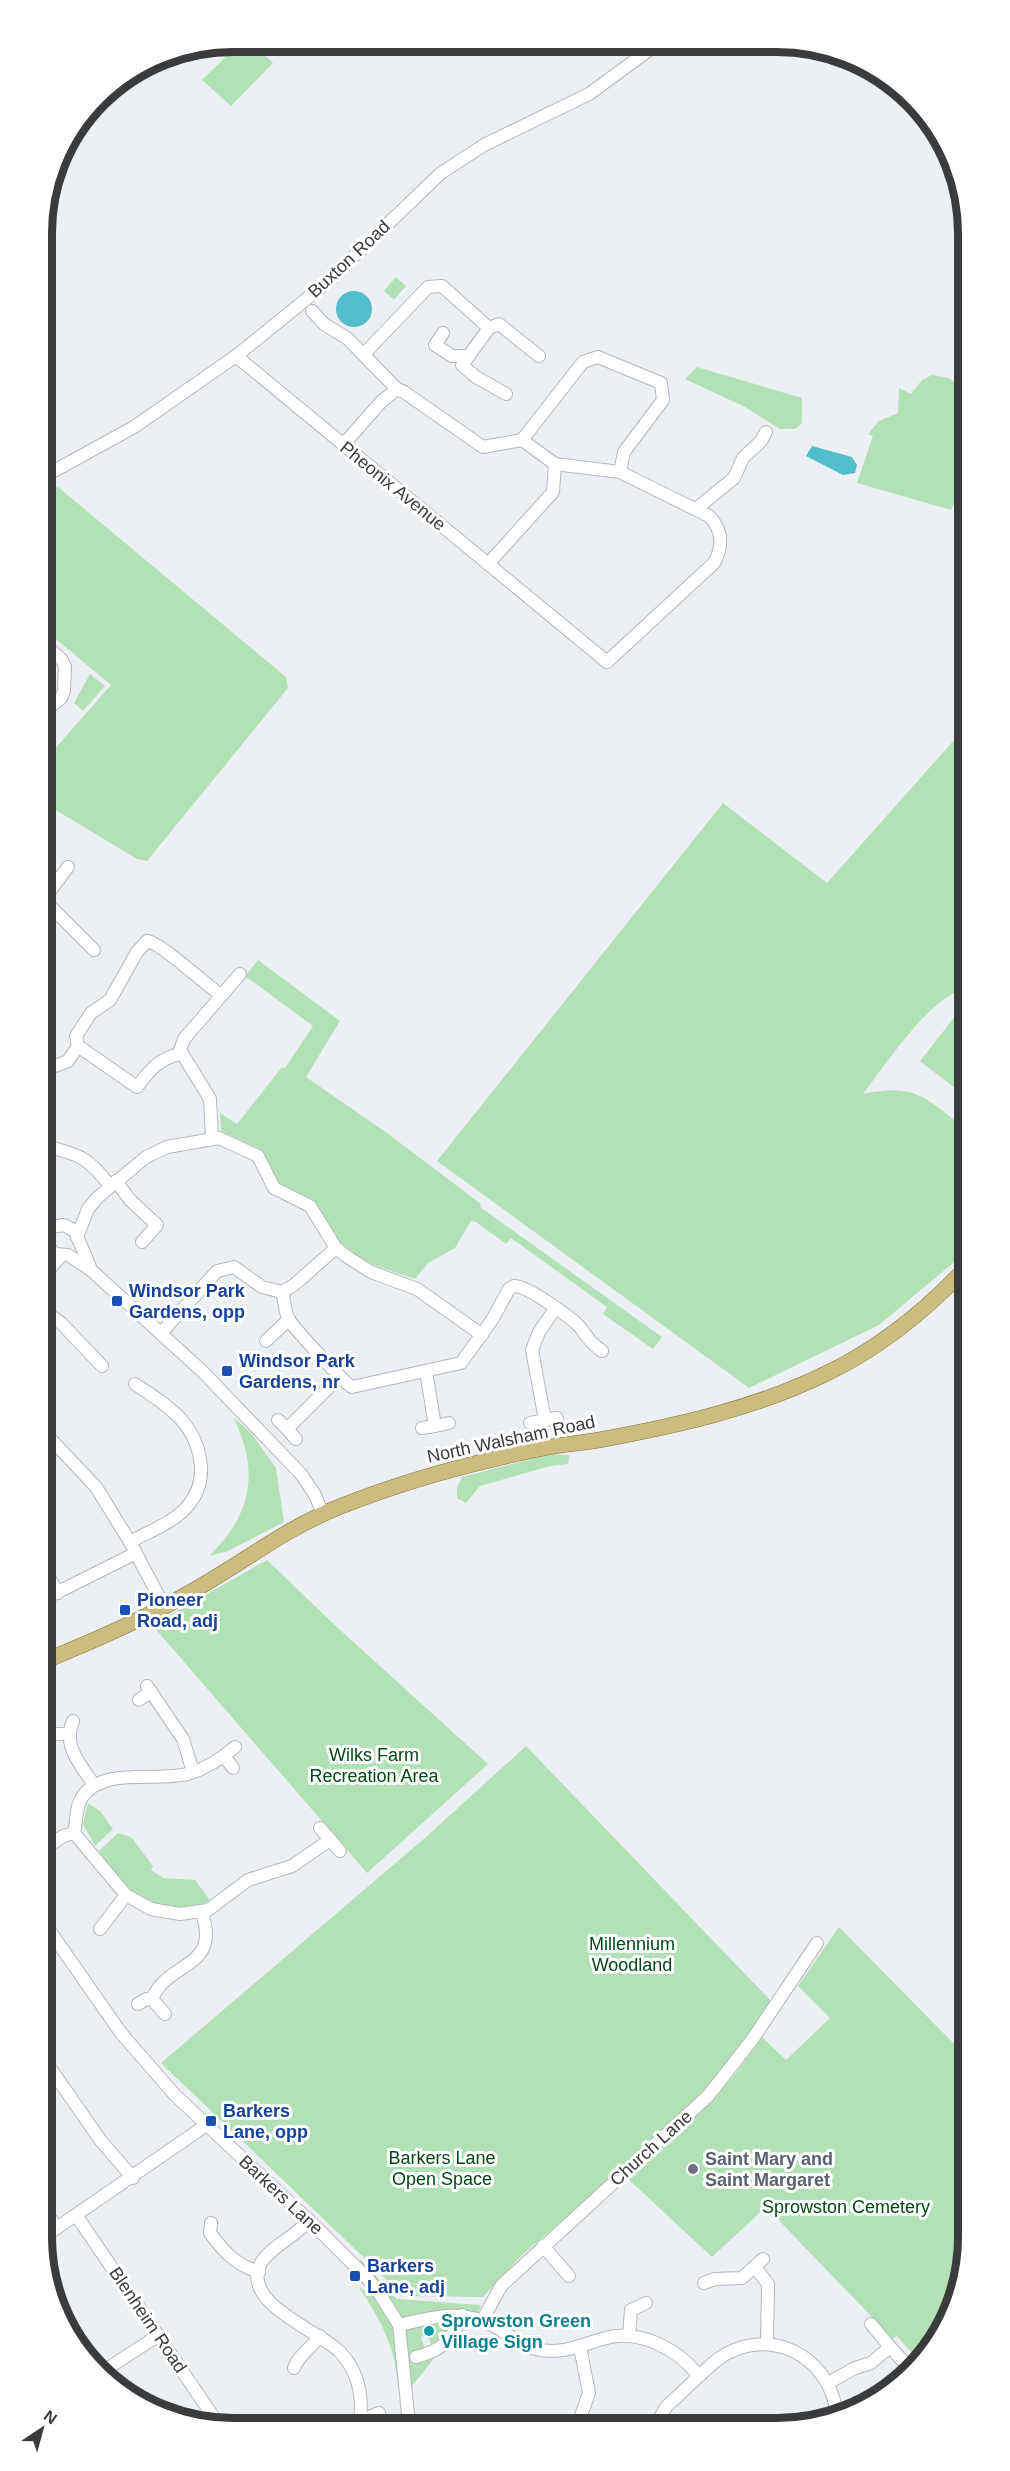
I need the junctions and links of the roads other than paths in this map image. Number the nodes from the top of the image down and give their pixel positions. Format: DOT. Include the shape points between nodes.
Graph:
graph roads {
  1 [pos="646,52"];
  2 [pos="312,311"];
  3 [pos="489,328"];
  4 [pos="443,333"];
  5 [pos="364,354"];
  6 [pos="236,356"];
  7 [pos="469,356"];
  8 [pos="539,356"];
  9 [pos="397,390"];
  10 [pos="506,394"];
  11 [pos="522,440"];
  12 [pos="765,440"];
  13 [pos="343,445"];
  14 [pos="555,464"];
  15 [pos="621,471"];
  16 [pos="53,472"];
  17 [pos="696,509"];
  18 [pos="488,564"];
  19 [pos="53,652"];
  20 [pos="53,705"];
  21 [pos="68,867"];
  22 [pos="53,887"];
  23 [pos="53,909"];
  24 [pos="88,950"];
  25 [pos="240,974"];
  26 [pos="221,995"];
  27 [pos="78,1046"];
  28 [pos="180,1054"];
  29 [pos="53,1067"];
  30 [pos="212,1137"];
  31 [pos="53,1147"];
  32 [pos="113,1184"];
  33 [pos="88,1209"];
  34 [pos="54,1227"];
  35 [pos="78,1239"];
  36 [pos="142,1242"];
  37 [pos="336,1248"];
  38 [pos="52,1252"];
  39 [pos="65,1256"];
  40 [pos="52,1267"];
  41 [pos="91,1270"];
  42 [pos="957,1277"];
  43 [pos="282,1292"];
  44 [pos="555,1309"];
  45 [pos="52,1317"];
  46 [pos="289,1319"];
  47 [pos="161,1333"];
  48 [pos="482,1335"];
  49 [pos="266,1341"];
  50 [pos="602,1350"];
  51 [pos="99,1357"];
  52 [pos="426,1371"];
  53 [pos="339,1377"];
  54 [pos="143,1385"];
  55 [pos="278,1420"];
  56 [pos="530,1422"];
  57 [pos="449,1424"];
  58 [pos="435,1426"];
  59 [pos="422,1428"];
  60 [pos="287,1429"];
  61 [pos="296,1439"];
  62 [pos="52,1441"];
  63 [pos="323,1514"];
  64 [pos="133,1547"];
  65 [pos="52,1595"];
  66 [pos="164,1606"];
  67 [pos="52,1657"];
  68 [pos="139,1700"];
  69 [pos="73,1721"];
  70 [pos="52,1734"];
  71 [pos="68,1734"];
  72 [pos="235,1747"];
  73 [pos="224,1756"];
  74 [pos="233,1768"];
  75 [pos="193,1772"];
  76 [pos="94,1785"];
  77 [pos="320,1828"];
  78 [pos="74,1833"];
  79 [pos="330,1840"];
  80 [pos="52,1843"];
  81 [pos="340,1851"];
  82 [pos="126,1895"];
  83 [pos="202,1913"];
  84 [pos="100,1929"];
  85 [pos="52,1934"];
  86 [pos="817,1942"];
  87 [pos="152,1999"];
  88 [pos="138,2004"];
  89 [pos="165,2014"];
  90 [pos="52,2071"];
  91 [pos="205,2126"];
  92 [pos="133,2178"];
  93 [pos="76,2215"];
  94 [pos="309,2220"];
  95 [pos="210,2223"];
  96 [pos="53,2231"];
  97 [pos="543,2246"];
  98 [pos="259,2272"];
  99 [pos="569,2276"];
  100 [pos="704,2283"];
  101 [pos="646,2303"];
  102 [pos="462,2315"];
  103 [pos="482,2321"];
  104 [pos="871,2324"];
  105 [pos="399,2325"];
  106 [pos="159,2335"];
  107 [pos="320,2336"];
  108 [pos="629,2336"];
  109 [pos="767,2343"];
  110 [pos="580,2347"];
  111 [pos="890,2347"];
  112 [pos="416,2357"];
  113 [pos="905,2364"];
  114 [pos="109,2368"];
  115 [pos="294,2368"];
  116 [pos="699,2376"];
  117 [pos="828,2383"];
  118 [pos="835,2408"];
  119 [pos="380,2413"];
  120 [pos="214,2417"];
  121 [pos="357,2418"];
  122 [pos="368,2418"];
  123 [pos="408,2418"];
  124 [pos="580,2418"];
  125 [pos="660,2418"];
  1 -- 6 [label="street, Buxton Road" via="589,94 484,145 441,173 325,284"];
  2 -- 5 [label="street"];
  3 -- 5 [label="street" via="442,286 428,287"];
  3 -- 7 [label="street"];
  3 -- 8 [label="street" via="499,324"];
  4 -- 7 [label="street" via="431,349 452,356"];
  5 -- 9 [label="street"];
  6 -- 13 [label="street, Pheonix Avenue"];
  6 -- 16 [label="street, Buxton Road" via="134,427"];
  7 -- 10 [label="street" via="462,364"];
  9 -- 11 [label="street" via="483,447"];
  9 -- 13 [label="street" via="381,402"];
  11 -- 14 [label="street"];
  11 -- 15 [label="street" via="583,362 598,357 661,383 663,400 624,452"];
  12 -- 17 [label="street" via="743,458 734,478"];
  13 -- 18 [label="street, Pheonix Avenue"];
  14 -- 15 [label="street"];
  14 -- 18 [label="street" via="553,492"];
  15 -- 17 [label="street"];
  17 -- 18 [label="street, Pheonix Avenue" via="717,525 721,549 714,564 607,662"];
  19 -- 20 [label="street" via="65,667 64,691"];
  21 -- 22 [label="street"];
  23 -- 24 [label="street"];
  25 -- 26 [label="street"];
  26 -- 27 [label="street" via="157,943 147,941 110,1000 91,1014 78,1031"];
  26 -- 28 [label="street" via="184,1039"];
  27 -- 28 [label="street" via="137,1087 152,1067 164,1058"];
  27 -- 29 [label="street" via="68,1061"];
  28 -- 30 [label="street" via="210,1099"];
  30 -- 32 [label="street" via="155,1151"];
  30 -- 37 [label="street" via="258,1156 274,1188 310,1206"];
  31 -- 32 [label="street" via="92,1163"];
  32 -- 33 [label="street"];
  32 -- 36 [label="street" via="161,1221"];
  33 -- 34 [label="street"];
  33 -- 35 [label="street"];
  34 -- 35 [label="street" via="75,1231"];
  35 -- 39 [label="street" via="75,1250"];
  35 -- 41 [label="street"];
  37 -- 43 [label="street"];
  37 -- 48 [label="street" via="371,1272 417,1289"];
  38 -- 39 [label="street"];
  39 -- 40 [label="street"];
  39 -- 41 [label="street"];
  41 -- 47 [label="street"];
  42 -- 63 [label="main road, North Walsham Road" via="931,1303 860,1356 786,1392 649,1430 551,1446 448,1470"];
  43 -- 46 [label="street"];
  43 -- 47 [label="street" via="262,1287 234,1266 224,1264"];
  44 -- 48 [label="street" via="526,1288 514,1286"];
  44 -- 50 [label="street" via="578,1326 588,1346"];
  44 -- 56 [label="street" via="532,1350 551,1419"];
  45 -- 51 [label="street"];
  46 -- 49 [label="street"];
  46 -- 53 [label="street"];
  47 -- 63 [label="street" via="291,1462 315,1495"];
  48 -- 52 [label="street" via="461,1363"];
  52 -- 53 [label="street" via="352,1387"];
  52 -- 58 [label="street"];
  53 -- 60 [label="street"];
  54 -- 64 [label="street" via="194,1435 202,1478 198,1492 185,1509"];
  55 -- 60 [label="street"];
  57 -- 58 [label="street"];
  58 -- 59 [label="street"];
  60 -- 61 [label="street"];
  62 -- 64 [label="street" via="96,1487"];
  63 -- 66 [label="main road, North Walsham Road"];
  64 -- 65 [label="street"];
  64 -- 66 [label="street"];
  66 -- 67 [label="main road, North Walsham Road"];
  68 -- 75 [label="street" via="149,1689 183,1739"];
  69 -- 71 [label="street"];
  70 -- 71 [label="street"];
  71 -- 76 [label="street" via="74,1756"];
  72 -- 73 [label="street"];
  73 -- 74 [label="street"];
  73 -- 75 [label="street"];
  75 -- 76 [label="street" via="110,1779"];
  76 -- 78 [label="street" via="78,1806"];
  77 -- 79 [label="street"];
  78 -- 80 [label="street"];
  78 -- 82 [label="street"];
  79 -- 81 [label="street"];
  79 -- 83 [label="street" via="292,1866 249,1880"];
  82 -- 83 [label="street" via="166,1913"];
  82 -- 84 [label="street"];
  83 -- 87 [label="street" via="204,1949 158,1987"];
  85 -- 91 [label="street, Barkers Lane" via="122,2033"];
  86 -- 97 [label="street, Church Lane" via="752,2040 708,2096"];
  87 -- 88 [label="street"];
  87 -- 89 [label="street"];
  90 -- 92 [label="street" via="101,2141"];
  91 -- 92 [label="street"];
  91 -- 94 [label="street, Barkers Lane"];
  92 -- 93 [label="street"];
  93 -- 96 [label="street"];
  93 -- 106 [label="street, Blenheim Road"];
  94 -- 98 [label="street" via="265,2259"];
  94 -- 105 [label="street, Barkers Lane" via="369,2280"];
  95 -- 98 [label="street" via="210,2233 226,2254"];
  97 -- 99 [label="street"];
  97 -- 103 [label="street, Church Lane" via="501,2286"];
  98 -- 107 [label="street" via="258,2281 270,2303"];
  100 -- 109 [label="street" via="742,2278 759,2263 768,2284"];
  101 -- 108 [label="street" via="632,2310"];
  102 -- 103 [label="street"];
  102 -- 105 [label="street" via="435,2315"];
  102 -- 112 [label="street" via="456,2331 441,2349 428,2348"];
  103 -- 110 [label="street" via="535,2349 563,2351"];
  104 -- 111 [label="street"];
  105 -- 123 [label="street"];
  106 -- 114 [label="street"];
  106 -- 120 [label="street, Blenheim Road"];
  107 -- 115 [label="street"];
  107 -- 121 [label="street" via="342,2354 356,2377 362,2404"];
  108 -- 110 [label="street" via="603,2338"];
  108 -- 116 [label="street" via="658,2343"];
  109 -- 116 [label="street" via="729,2352"];
  109 -- 117 [label="street" via="806,2357"];
  110 -- 124 [label="street" via="589,2393"];
  111 -- 113 [label="street"];
  111 -- 117 [label="street" via="871,2363"];
  116 -- 125 [label="street"];
  117 -- 118 [label="street"];
  119 -- 122 [label="street"];
}
